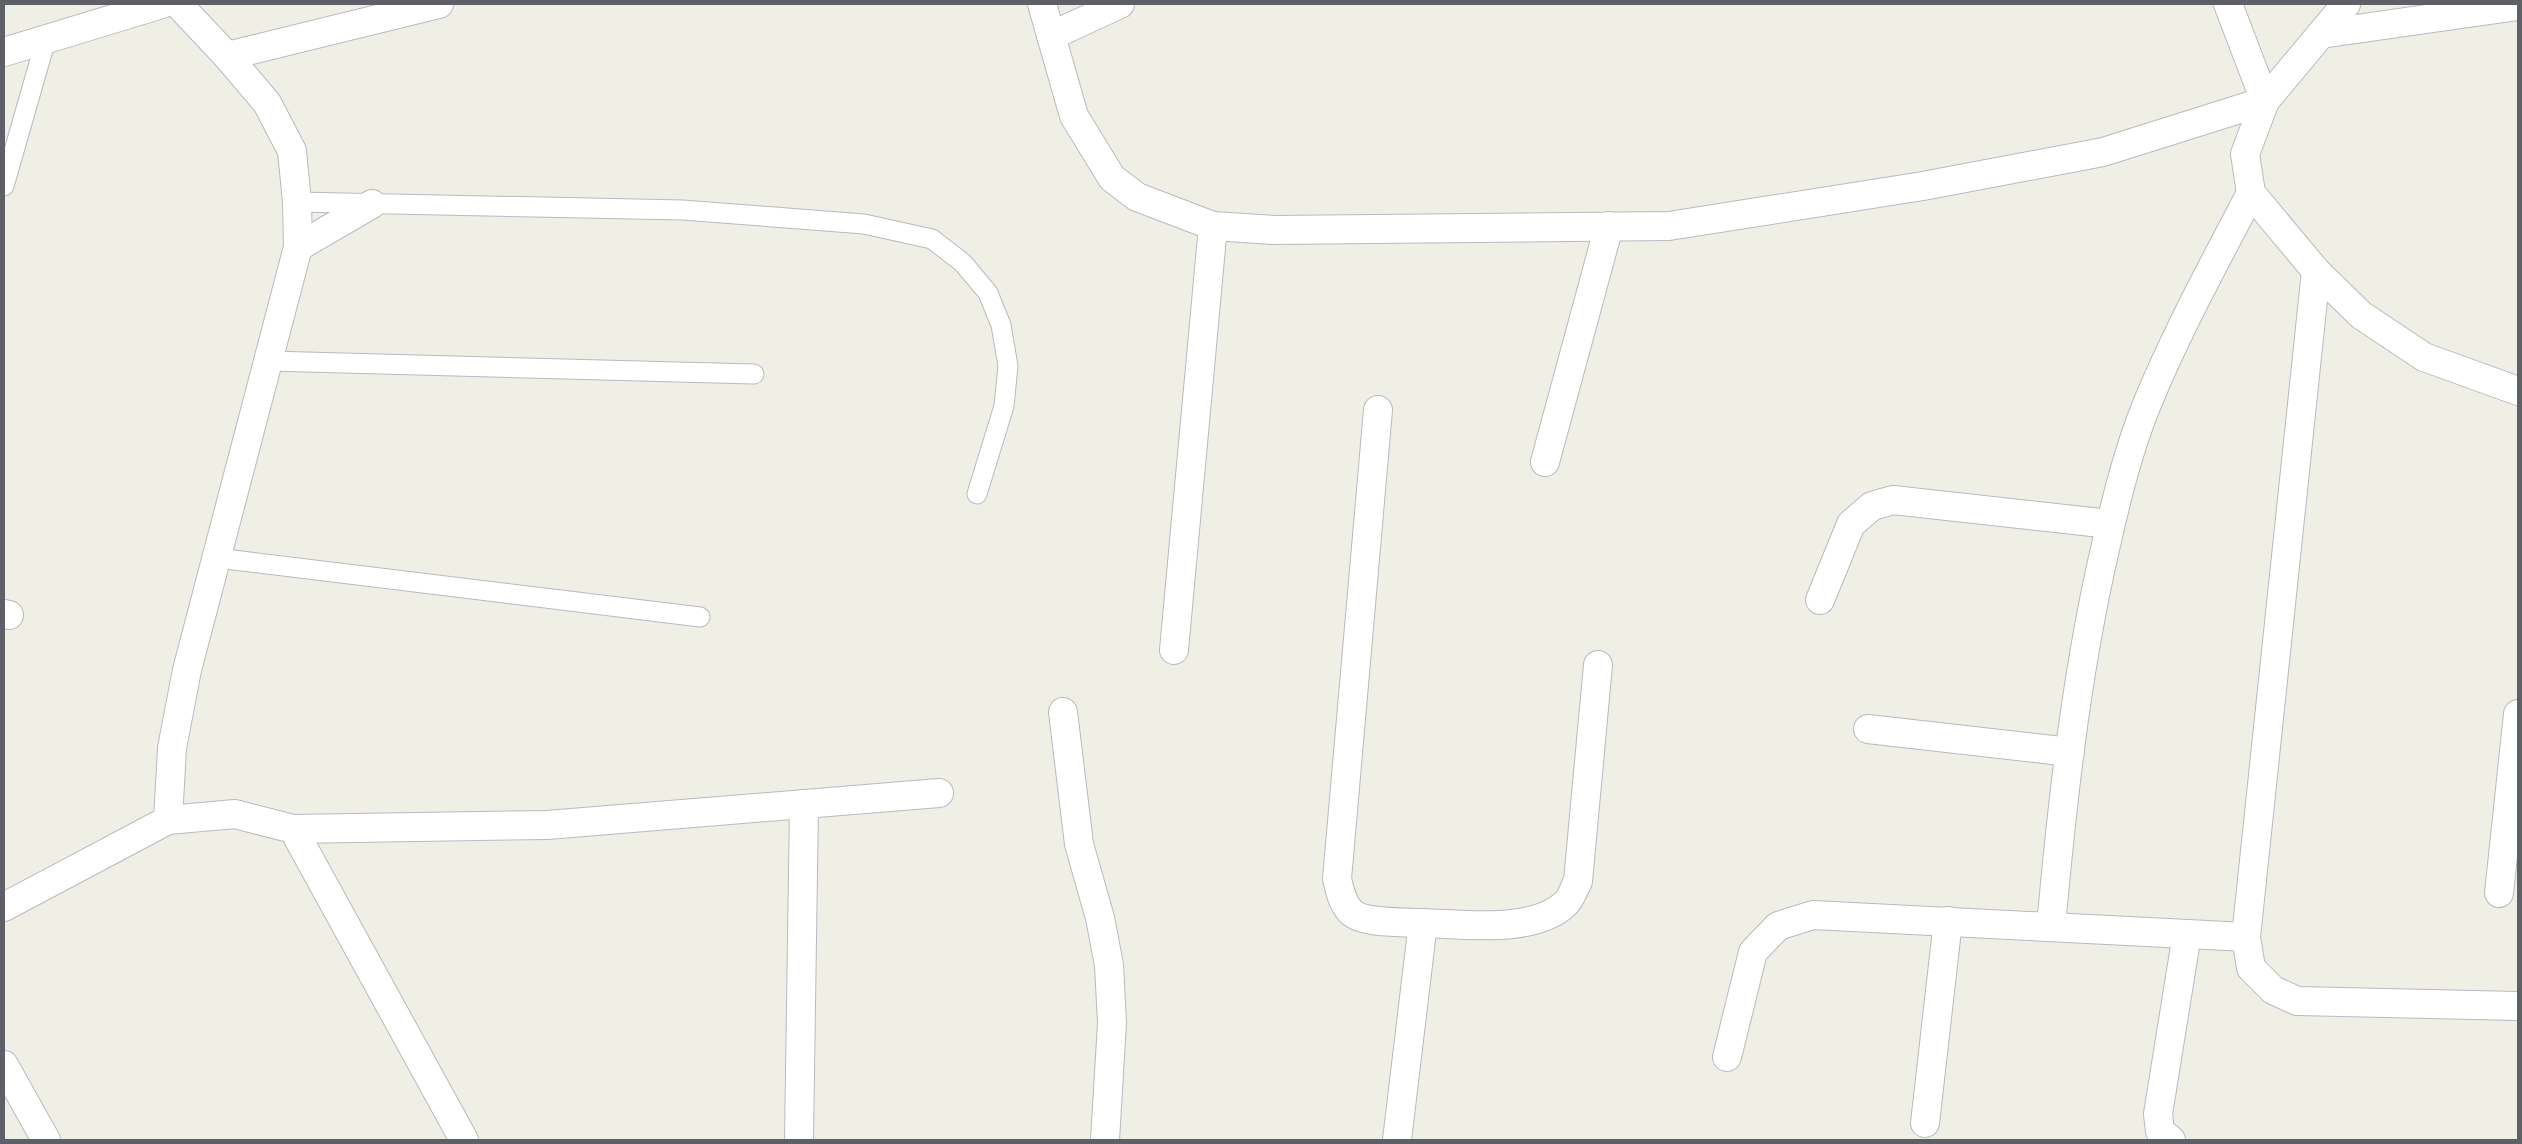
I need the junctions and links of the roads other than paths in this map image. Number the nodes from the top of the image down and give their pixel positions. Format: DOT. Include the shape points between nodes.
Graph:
graph roads {
  1 [pos="162,4"];
  2 [pos="178,4"];
  3 [pos="439,4"];
  4 [pos="1042,4"];
  5 [pos="1120,4"];
  6 [pos="2228,4"];
  7 [pos="2346,4"];
  8 [pos="2518,6"];
  9 [pos="2321,34"];
  10 [pos="1051,36"];
  11 [pos="46,39"];
  12 [pos="4,52"];
  13 [pos="227,56"];
  14 [pos="2265,102"];
  15 [pos="4,186"];
  16 [pos="2252,193"];
  17 [pos="297,202"];
  18 [pos="372,204"];
  19 [pos="1213,226"];
  20 [pos="1609,226"];
  21 [pos="298,247"];
  22 [pos="2316,271"];
  23 [pos="269,361"];
  24 [pos="754,374"];
  25 [pos="2518,391"];
  26 [pos="1378,410"];
  27 [pos="1545,462"];
  28 [pos="977,494"];
  29 [pos="2110,524"];
  30 [pos="217,558"];
  31 [pos="1820,600"];
  32 [pos="700,617"];
  33 [pos="1174,650"];
  34 [pos="1598,665"];
  35 [pos="1064,712"];
  36 [pos="2518,714"];
  37 [pos="1868,729"];
  38 [pos="2070,752"];
  39 [pos="939,793"];
  40 [pos="804,804"];
  41 [pos="168,820"];
  42 [pos="293,830"];
  43 [pos="2499,893"];
  44 [pos="4,907"];
  45 [pos="1948,920"];
  46 [pos="1422,924"];
  47 [pos="2051,926"];
  48 [pos="2187,934"];
  49 [pos="2246,937"];
  50 [pos="2518,1006"];
  51 [pos="1727,1057"];
  52 [pos="4,1065"];
  53 [pos="1925,1123"];
  54 [pos="46,1140"];
  55 [pos="464,1140"];
  56 [pos="799,1140"];
  57 [pos="1105,1140"];
  58 [pos="1397,1140"];
  59 [pos="2171,1140"];
  1 -- 11 [label="street"];
  2 -- 13 [label="street"];
  3 -- 13 [label="street"];
  4 -- 10 [label="street"];
  5 -- 10 [label="street"];
  6 -- 14 [label="street"];
  7 -- 9 [label="street"];
  8 -- 9 [label="street"];
  9 -- 14 [label="street"];
  10 -- 19 [label="street" via="1074,116 1112,178 1137,198"];
  11 -- 12 [label="street"];
  11 -- 15 [label="lane"];
  13 -- 17 [label="street" via="267,103 292,151"];
  14 -- 16 [label="street" via="2245,154"];
  14 -- 20 [label="street" via="2094,154 1923,186 1669,226"];
  16 -- 22 [label="street"];
  16 -- 29 [label="street" via="2197,298 2147,405"];
  17 -- 18 [label="lane"];
  17 -- 21 [label="street"];
  18 -- 21 [label="street"];
  18 -- 28 [label="lane" via="684,210 788,216 864,224 932,239 963,263 988,293 1001,325 1008,366 1004,406"];
  19 -- 20 [label="street" via="1274,230"];
  19 -- 33 [label="street"];
  20 -- 27 [label="street"];
  21 -- 23 [label="street"];
  22 -- 25 [label="street" via="2361,315 2424,356"];
  22 -- 49 [label="street"];
  23 -- 24 [label="lane"];
  23 -- 30 [label="street"];
  26 -- 46 [label="street" via="1337,879 1342,898 1352,913 1365,919"];
  29 -- 31 [label="street" via="1893,500 1872,506 1851,524"];
  29 -- 38 [label="street" via="2086,636"];
  30 -- 32 [label="lane"];
  30 -- 41 [label="street" via="187,670 172,748"];
  34 -- 46 [label="street" via="1578,881 1566,904 1549,915 1518,924"];
  35 -- 57 [label="street" via="1079,844 1100,918 1109,965 1112,1023"];
  36 -- 43 [label="street"];
  37 -- 38 [label="street"];
  38 -- 47 [label="street"];
  39 -- 40 [label="street"];
  40 -- 42 [label="street" via="547,826"];
  40 -- 56 [label="street"];
  41 -- 42 [label="street" via="235,814"];
  41 -- 44 [label="street"];
  42 -- 55 [label="street"];
  45 -- 47 [label="street"];
  45 -- 51 [label="street" via="1813,915 1778,926 1753,952"];
  45 -- 53 [label="street"];
  46 -- 58 [label="street"];
  47 -- 48 [label="street"];
  48 -- 49 [label="street"];
  48 -- 59 [label="street" via="2158,1114 2160,1131"];
  49 -- 50 [label="street" via="2251,968 2273,990 2297,1001"];
  52 -- 54 [label="street"];
}
